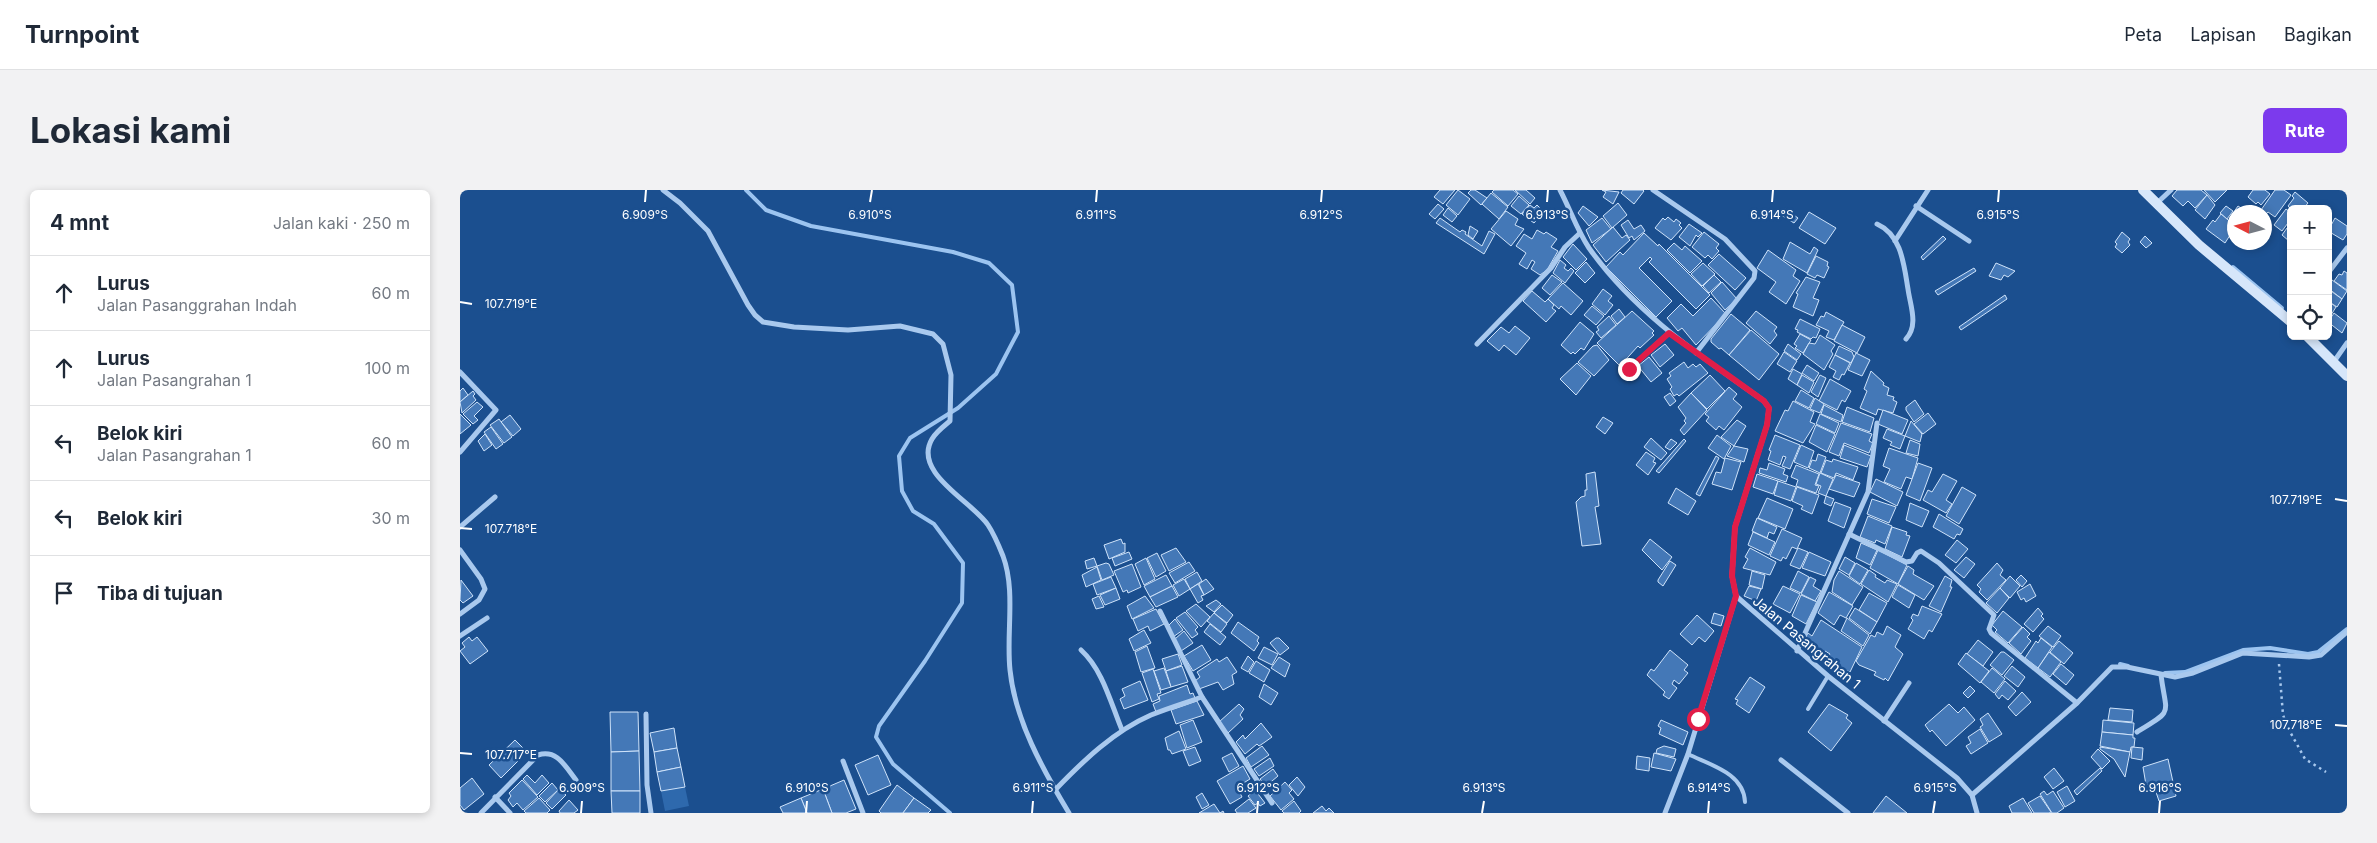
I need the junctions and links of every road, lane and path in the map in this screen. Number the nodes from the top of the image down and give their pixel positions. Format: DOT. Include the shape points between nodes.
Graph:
graph roads {
  1 [pos="663,190"];
  2 [pos="1560,190"];
  3 [pos="1653,190"];
  4 [pos="1928,190"];
  5 [pos="2143,190"];
  6 [pos="2171,190"];
  7 [pos="2156,204"];
  8 [pos="1916,206"];
  9 [pos="1877,224"];
  10 [pos="1580,233"];
  11 [pos="1895,241"];
  12 [pos="1969,241"];
  13 [pos="2347,248"];
  14 [pos="2332,268"];
  15 [pos="2287,319"];
  16 [pos="1669,333"];
  17 [pos="1906,339"];
  18 [pos="2311,340"];
  19 [pos="2347,343"];
  20 [pos="1478,344"];
  21 [pos="1696,353"];
  22 [pos="2333,363"];
  23 [pos="1629,369"];
  24 [pos="460,372"];
  25 [pos="2347,376"];
  26 [pos="1877,423"];
  27 [pos="461,448"];
  28 [pos="495,497"];
  29 [pos="460,527"];
  30 [pos="1849,534"];
  31 [pos="460,550"];
  32 [pos="1736,596"];
  33 [pos="1160,611"];
  34 [pos="460,614"];
  35 [pos="487,618"];
  36 [pos="2347,632"];
  37 [pos="460,636"];
  38 [pos="1081,650"];
  39 [pos="1797,650"];
  40 [pos="2275,654"];
  41 [pos="1828,676"];
  42 [pos="2161,676"];
  43 [pos="1909,683"];
  44 [pos="1202,697"];
  45 [pos="2077,703"];
  46 [pos="1808,709"];
  47 [pos="646,714"];
  48 [pos="1884,720"];
  49 [pos="1122,730"];
  50 [pos="2138,732"];
  51 [pos="1688,754"];
  52 [pos="1780,760"];
  53 [pos="843,761"];
  54 [pos="2326,772"];
  55 [pos="576,780"];
  56 [pos="1055,790"];
  57 [pos="1972,794"];
  58 [pos="495,797"];
  59 [pos="1745,802"];
  60 [pos="1272,803"];
  61 [pos="480,813"];
  62 [pos="510,813"];
  63 [pos="651,813"];
  64 [pos="863,813"];
  65 [pos="1069,813"];
  66 [pos="1665,813"];
  67 [pos="1848,813"];
  68 [pos="1977,813"];
  1 -- 56 [label="street" via="708,231 748,305 763,322 848,330 900,326 939,337 944,344 951,375 952,406 950,420 932,438 928,452 930,464 942,482 988,524 1002,554 1009,581 1009,662 1016,700"];
  2 -- 10 [label="street, Jalan Pasangrahan 1"];
  3 -- 21 [label="street" via="1725,239 1754,266 1754,278 1750,284"];
  4 -- 8 [label="street"];
  5 -- 7 [label="street"];
  6 -- 7 [label="street"];
  7 -- 15 [label="street" via="2199,245"];
  8 -- 11 [label="street"];
  8 -- 12 [label="street"];
  9 -- 11 [label="street"];
  10 -- 16 [label="street, Jalan Pasangrahan 1" via="1612,279"];
  10 -- 20 [label="street"];
  11 -- 17 [label="street" via="1905,267 1912,310 1912,325"];
  13 -- 14 [label="street"];
  16 -- 21 [label="street, Jalan Pasangrahan 1"];
  16 -- 23 [label="street"];
  18 -- 22 [label="street"];
  19 -- 22 [label="street"];
  21 -- 32 [label="street, Jalan Pasangrahan 1" via="1764,401 1769,408 1767,425 1735,527 1732,576"];
  22 -- 25 [label="street"];
  24 -- 27 [label="street" via="496,410"];
  26 -- 30 [label="street" via="1871,480"];
  28 -- 29 [label="street"];
  30 -- 39 [label="street"];
  30 -- 45 [label="street" via="1906,562 1912,561 1919,552 1931,558 1994,615 1989,629 1991,633"];
  31 -- 34 [label="street" via="485,589 479,600"];
  32 -- 39 [label="street, Jalan Pasangrahan 1"];
  32 -- 51 [label="street"];
  33 -- 44 [label="street"];
  35 -- 37 [label="street"];
  36 -- 40 [label="street" via="2321,655"];
  38 -- 49 [label="street" via="1099,674"];
  39 -- 41 [label="street, Jalan Pasangrahan 1"];
  40 -- 42 [label="street" via="2243,653 2193,673"];
  40 -- 54 [label="path" via="2279,661 2283,715 2288,728 2305,759"];
  41 -- 46 [label="lane"];
  41 -- 48 [label="street, Jalan Pasangrahan 1"];
  42 -- 45 [label="street" via="2117,666 2106,672"];
  42 -- 50 [label="street" via="2166,710 2163,717"];
  43 -- 48 [label="street"];
  44 -- 49 [label="street" via="1150,715"];
  44 -- 60 [label="street"];
  45 -- 57 [label="street"];
  47 -- 63 [label="street" via="647,785"];
  48 -- 57 [label="street, Jalan Pasangrahan 1" via="1957,778"];
  49 -- 56 [label="street" via="1076,767"];
  51 -- 59 [label="lane" via="1740,783"];
  51 -- 66 [label="street"];
  52 -- 67 [label="street"];
  53 -- 64 [label="street"];
  55 -- 58 [label="street" via="555,754 548,752 538,755"];
  56 -- 65 [label="street"];
  57 -- 68 [label="street"];
  58 -- 61 [label="street"];
  58 -- 62 [label="street"];
}
